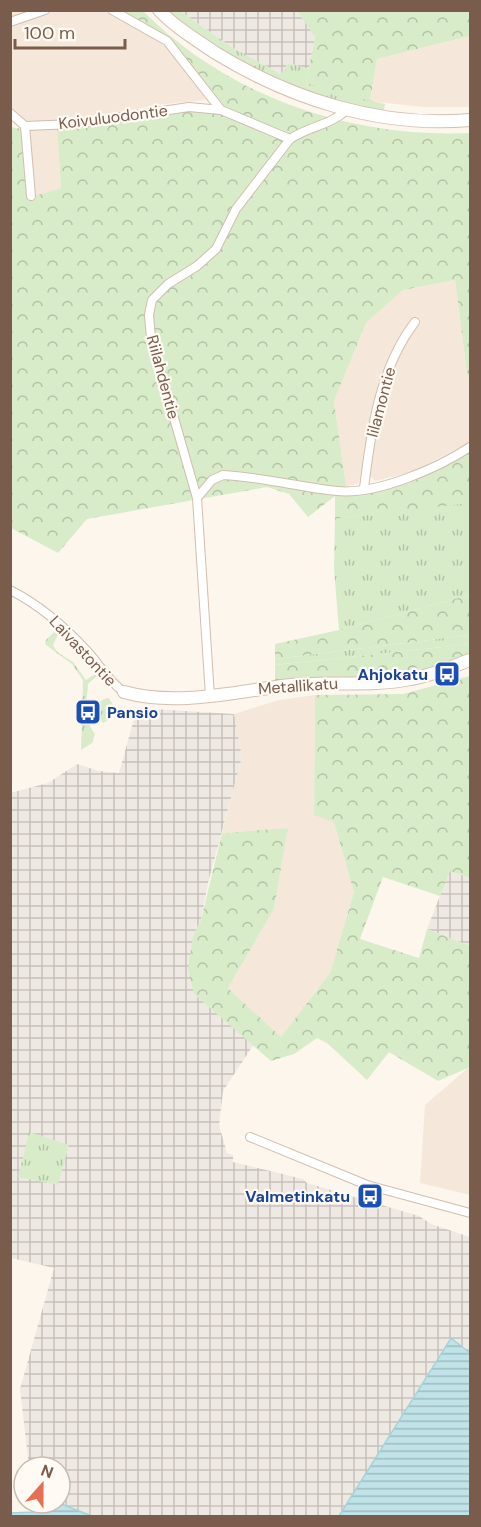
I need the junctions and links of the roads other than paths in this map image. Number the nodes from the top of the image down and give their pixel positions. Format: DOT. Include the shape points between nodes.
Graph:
graph roads {
  1 [pos="45,10"];
  2 [pos="112,10"];
  3 [pos="159,10"];
  4 [pos="10,22"];
  5 [pos="221,110"];
  6 [pos="347,110"];
  7 [pos="10,113"];
  8 [pos="471,120"];
  9 [pos="25,126"];
  10 [pos="290,139"];
  11 [pos="31,196"];
  12 [pos="415,321"];
  13 [pos="471,447"];
  14 [pos="364,488"];
  15 [pos="197,498"];
  16 [pos="10,590"];
  17 [pos="471,660"];
  18 [pos="124,692"];
  19 [pos="210,696"];
  20 [pos="250,1137"];
  21 [pos="471,1213"];
  1 -- 4 [label="street"];
  2 -- 5 [label="street" via="167,41"];
  3 -- 6 [label="street" via="206,46 261,79 296,95"];
  5 -- 9 [label="street, Koivuluodontie" via="189,107 75,124"];
  5 -- 10 [label="street"];
  6 -- 8 [label="street" via="405,119"];
  6 -- 10 [label="street, Riilahdentie" via="332,121"];
  7 -- 9 [label="street"];
  9 -- 11 [label="street"];
  10 -- 15 [label="street, Riilahdentie" via="236,209 216,249 152,300 151,338"];
  12 -- 14 [label="street, Iilamontie" via="397,348 380,398"];
  13 -- 14 [label="street" via="411,478"];
  14 -- 15 [label="street" via="340,491 223,475 212,480"];
  15 -- 19 [label="street, Riilahdentie"];
  16 -- 18 [label="street, Laivastontie" via="42,608"];
  17 -- 19 [label="street, Metallikatu" via="402,681 324,682"];
  18 -- 19 [label="street, Metallikatu" via="157,698"];
  20 -- 21 [label="street" via="367,1185"];
}
